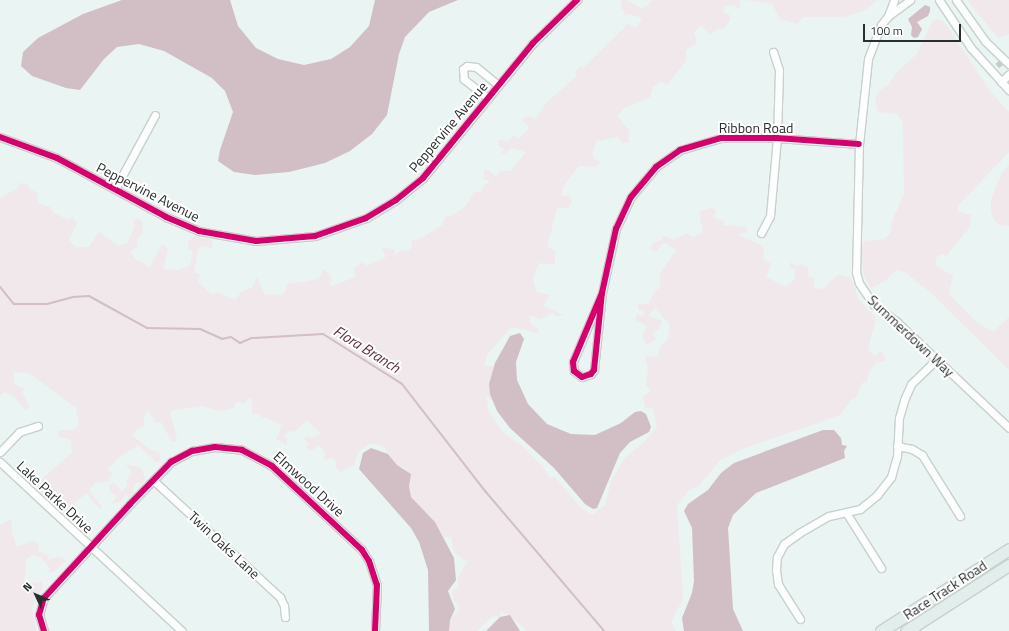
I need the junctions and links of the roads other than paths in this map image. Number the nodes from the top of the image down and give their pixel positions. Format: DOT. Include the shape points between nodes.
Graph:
graph roads {
  1 [pos="577,0"];
  2 [pos="894,0"];
  3 [pos="910,0"];
  4 [pos="939,0"];
  5 [pos="956,0"];
  6 [pos="888,16"];
  7 [pos="993,51"];
  8 [pos="773,52"];
  9 [pos="1005,65"];
  10 [pos="1009,74"];
  11 [pos="1001,82"];
  12 [pos="498,85"];
  13 [pos="1009,90"];
  14 [pos="488,98"];
  15 [pos="155,115"];
  16 [pos="0,137"];
  17 [pos="777,138"];
  18 [pos="859,144"];
  19 [pos="114,189"];
  20 [pos="761,233"];
  21 [pos="602,293"];
  22 [pos="937,359"];
  23 [pos="38,426"];
  24 [pos="1009,428"];
  25 [pos="897,446"];
  26 [pos="0,452"];
  27 [pos="0,462"];
  28 [pos="153,480"];
  29 [pos="847,514"];
  30 [pos="960,516"];
  31 [pos="91,547"];
  32 [pos="1009,549"];
  33 [pos="1009,565"];
  34 [pos="881,568"];
  35 [pos="918,607"];
  36 [pos="285,616"];
  37 [pos="800,618"];
  38 [pos="925,619"];
  39 [pos="44,631"];
  40 [pos="182,631"];
  41 [pos="375,631"];
  42 [pos="881,631"];
  43 [pos="906,631"];
  1 -- 12 [label="street, Peppervine Avenue" via="547,27"];
  2 -- 6 [label="street"];
  3 -- 6 [label="street, Summerdown Way"];
  4 -- 11 [label="street" via="964,38"];
  5 -- 7 [label="street"];
  6 -- 18 [label="street, Summerdown Way" via="876,34 868,58"];
  7 -- 9 [label="street"];
  7 -- 9 [label="street"];
  8 -- 17 [label="street" via="779,70"];
  10 -- 11 [label="street"];
  11 -- 13 [label="street"];
  12 -- 14 [label="street, Peppervine Avenue"];
  12 -- 14 [label="street" via="476,67 463,68 464,79"];
  14 -- 19 [label="street, Peppervine Avenue" via="437,163 409,191 366,218 314,236 269,241 217,236 180,224"];
  15 -- 19 [label="street"];
  16 -- 19 [label="street, Peppervine Avenue" via="51,156"];
  17 -- 18 [label="street, Ribbon Road"];
  17 -- 20 [label="street" via="770,216"];
  17 -- 21 [label="street, Ribbon Road" via="734,137 707,140 680,150 656,167 637,187 621,218"];
  18 -- 22 [label="street, Summerdown Way" via="854,256 859,283 874,305 897,322"];
  21 -- 21 [label="street, Ribbon Road" via="594,370 582,377 574,371 573,362"];
  22 -- 24 [label="street, Summerdown Way"];
  22 -- 25 [label="street" via="911,384 899,418"];
  23 -- 26 [label="street" via="24,429"];
  25 -- 29 [label="street" via="891,477 872,500"];
  25 -- 30 [label="street" via="912,449 922,455"];
  27 -- 31 [label="street, Lake Parke Drive"];
  28 -- 31 [label="street, Elmwood Drive"];
  28 -- 36 [label="street, Twin Oaks Lane" via="280,597"];
  28 -- 41 [label="street, Elmwood Drive" via="178,458 208,448 242,450 263,459 366,555 377,585"];
  29 -- 34 [label="street"];
  29 -- 37 [label="street" via="829,516 799,533 784,544 777,557 778,584"];
  31 -- 39 [label="street, Elmwood Drive" via="44,598 39,615"];
  31 -- 40 [label="street, Lake Parke Drive"];
  32 -- 35 [label="main road, Race Track Road"];
  33 -- 38 [label="main road, Race Track Road"];
  35 -- 38 [label="main road"];
  35 -- 42 [label="main road, Race Track Road"];
  38 -- 43 [label="main road, Race Track Road"];
}
